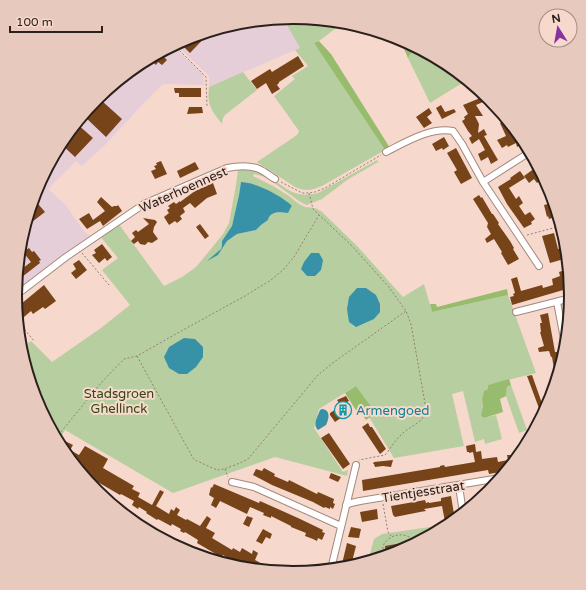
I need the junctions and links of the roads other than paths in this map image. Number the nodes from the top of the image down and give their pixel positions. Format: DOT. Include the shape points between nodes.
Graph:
graph roads {
  1 [pos="386,152"];
  2 [pos="525,155"];
  3 [pos="275,179"];
  4 [pos="483,182"];
  5 [pos="539,266"];
  6 [pos="22,290"];
  7 [pos="564,300"];
  8 [pos="557,302"];
  9 [pos="516,312"];
  10 [pos="562,329"];
  11 [pos="356,465"];
  12 [pos="492,480"];
  13 [pos="232,482"];
  14 [pos="458,486"];
  15 [pos="346,505"];
  16 [pos="462,507"];
  17 [pos="341,526"];
  18 [pos="332,563"];
  1 -- 4 [label="street" via="417,137 446,130 453,131"];
  2 -- 4 [label="street"];
  3 -- 6 [label="street, Waterhoennest" via="259,169 235,166 144,204 63,258"];
  4 -- 5 [label="street"];
  7 -- 8 [label="street"];
  8 -- 9 [label="street"];
  8 -- 10 [label="street"];
  11 -- 15 [label="street"];
  12 -- 14 [label="street, Tientjesstraat"];
  13 -- 17 [label="street" via="254,487"];
  14 -- 15 [label="street, Tientjesstraat" via="351,502"];
  14 -- 16 [label="street"];
  15 -- 17 [label="street"];
  17 -- 18 [label="street"];
}
